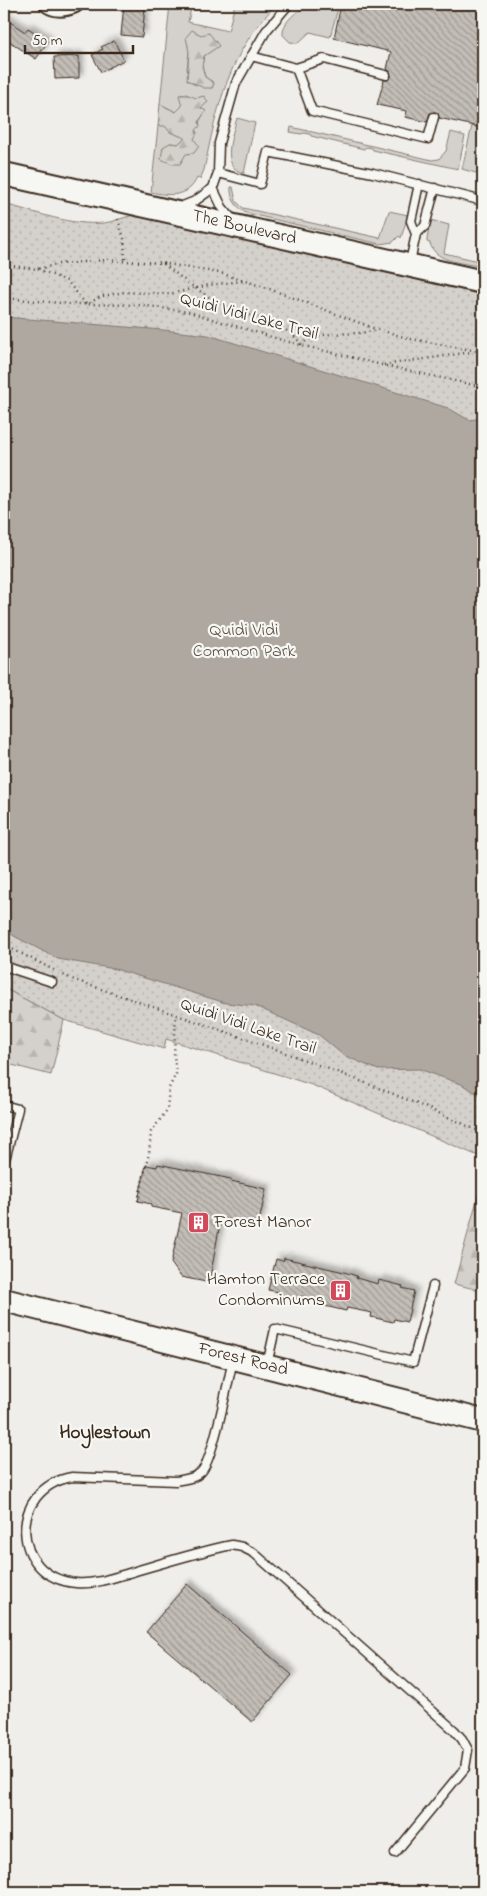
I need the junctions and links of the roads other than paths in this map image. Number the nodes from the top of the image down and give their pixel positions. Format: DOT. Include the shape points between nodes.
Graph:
graph roads {
  1 [pos="48,4"];
  2 [pos="74,4"];
  3 [pos="289,4"];
  4 [pos="251,56"];
  5 [pos="296,68"];
  6 [pos="386,75"];
  7 [pos="434,117"];
  8 [pos="4,174"];
  9 [pos="218,174"];
  10 [pos="419,184"];
  11 [pos="212,188"];
  12 [pos="434,188"];
  13 [pos="483,201"];
  14 [pos="168,210"];
  15 [pos="251,230"];
  16 [pos="416,234"];
  17 [pos="410,266"];
  18 [pos="483,282"];
  19 [pos="4,966"];
  20 [pos="52,982"];
  21 [pos="4,1105"];
  22 [pos="4,1161"];
  23 [pos="433,1286"];
  24 [pos="4,1300"];
  25 [pos="233,1358"];
  26 [pos="267,1366"];
  27 [pos="483,1421"];
  28 [pos="395,1853"];
  1 -- 2 [label="street" via="66,8"];
  3 -- 4 [label="lane" via="266,31"];
  4 -- 5 [label="lane"];
  4 -- 9 [label="lane" via="236,83 227,112 219,143"];
  5 -- 6 [label="lane" via="324,59"];
  5 -- 7 [label="lane" via="312,111 428,138"];
  8 -- 14 [label="street, The Boulevard"];
  9 -- 10 [label="lane" via="260,184 268,152"];
  9 -- 11 [label="lane"];
  10 -- 12 [label="lane"];
  10 -- 16 [label="lane" via="411,222"];
  11 -- 14 [label="lane" via="195,201"];
  11 -- 15 [label="lane" via="233,220"];
  12 -- 13 [label="lane"];
  12 -- 16 [label="lane" via="425,226"];
  14 -- 15 [label="street, The Boulevard"];
  15 -- 17 [label="street, The Boulevard"];
  16 -- 17 [label="lane"];
  17 -- 18 [label="street, The Boulevard"];
  19 -- 20 [label="lane"];
  21 -- 22 [label="lane" via="18,1109"];
  23 -- 26 [label="lane" via="413,1362 275,1329"];
  24 -- 25 [label="street, Forest Road"];
  25 -- 26 [label="street, Forest Road"];
  25 -- 28 [label="lane" via="212,1450 201,1473 176,1481 72,1477 56,1480 31,1506 25,1523 26,1545 31,1558 42,1570 78,1584 232,1545 254,1552 454,1730 468,1750 466,1768"];
  26 -- 27 [label="street, Forest Road"];
}
